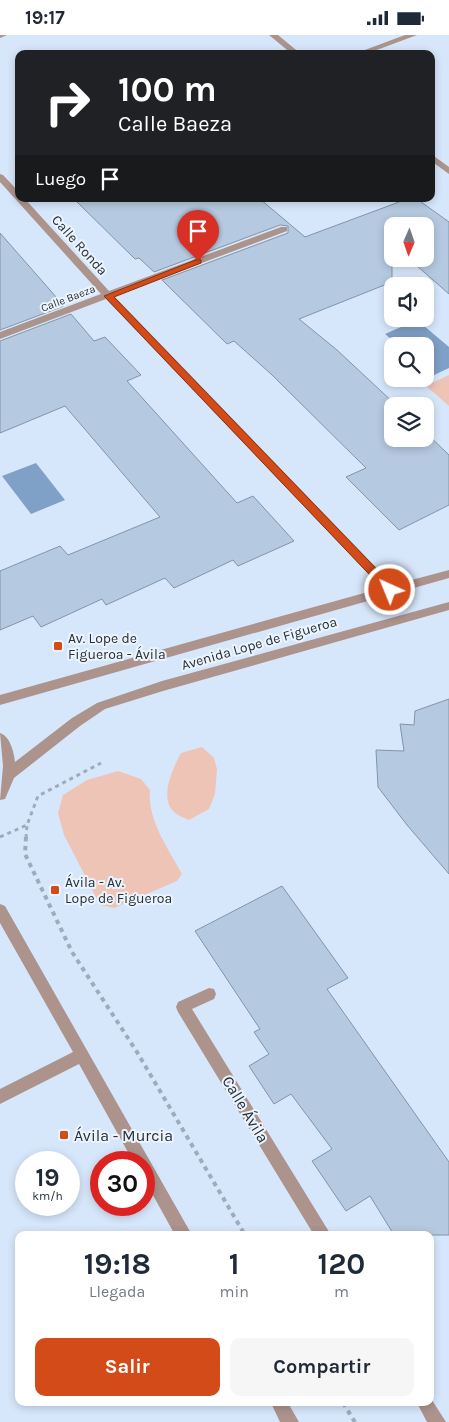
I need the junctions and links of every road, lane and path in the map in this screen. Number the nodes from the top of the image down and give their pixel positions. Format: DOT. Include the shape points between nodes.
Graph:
graph roads {
  1 [pos="273,35"];
  2 [pos="413,35"];
  3 [pos="292,50"];
  4 [pos="370,50"];
  5 [pos="435,160"];
  6 [pos="449,171"];
  7 [pos="0,177"];
  8 [pos="15,194"];
  9 [pos="23,202"];
  10 [pos="284,229"];
  11 [pos="108,296"];
  12 [pos="0,336"];
  13 [pos="449,574"];
  14 [pos="390,590"];
  15 [pos="449,606"];
  16 [pos="0,700"];
  17 [pos="0,738"];
  18 [pos="101,763"];
  19 [pos="9,774"];
  20 [pos="0,795"];
  21 [pos="27,825"];
  22 [pos="0,837"];
  23 [pos="0,910"];
  24 [pos="209,994"];
  25 [pos="82,1055"];
  26 [pos="0,1097"];
  27 [pos="136,1151"];
  28 [pos="155,1184"];
  29 [pos="182,1231"];
  30 [pos="243,1231"];
  31 [pos="321,1231"];
  32 [pos="281,1406"];
  33 [pos="345,1406"];
  34 [pos="428,1406"];
  35 [pos="290,1422"];
  36 [pos="355,1422"];
  37 [pos="437,1422"];
  1 -- 3 [label="street"];
  2 -- 4 [label="street"];
  5 -- 6 [label="street"];
  7 -- 8 [label="street, Calle Ronda"];
  9 -- 11 [label="street, Calle Ronda"];
  10 -- 11 [label="street, Calle Baeza"];
  11 -- 12 [label="street, Calle Baeza"];
  11 -- 14 [label="street, Calle Ronda"];
  13 -- 14 [label="street, Avenida Lope de Figueroa"];
  14 -- 16 [label="street, Avenida Lope de Figueroa"];
  15 -- 19 [label="street, Avenida Lope de Figueroa" via="100,706"];
  17 -- 19 [label="street" via="9,757"];
  18 -- 21 [label="path" via="38,797"];
  19 -- 20 [label="street"];
  21 -- 22 [label="path"];
  21 -- 30 [label="path" via="25,854 72,952 137,1052"];
  23 -- 25 [label="street"];
  24 -- 31 [label="street, Calle Ávila" via="183,1007"];
  25 -- 26 [label="street"];
  25 -- 27 [label="street"];
  28 -- 29 [label="street"];
  32 -- 35 [label="street"];
  33 -- 36 [label="path"];
  34 -- 37 [label="street"];
}
